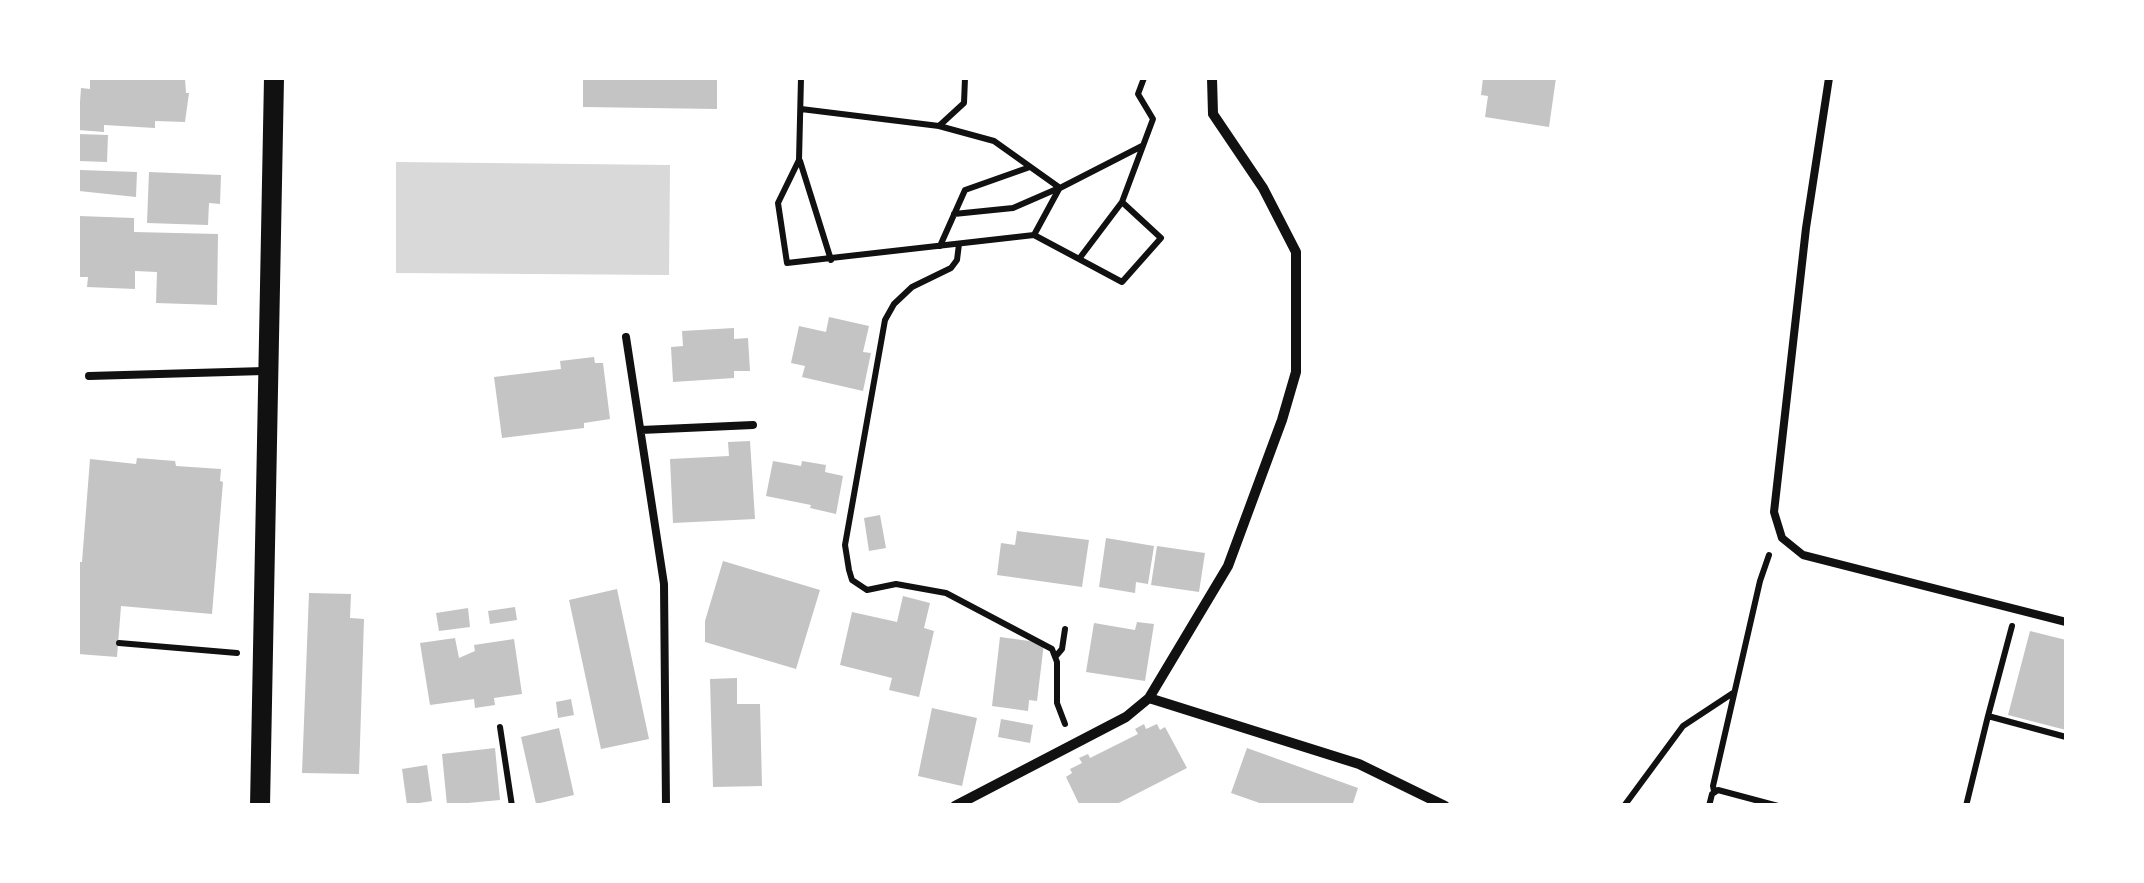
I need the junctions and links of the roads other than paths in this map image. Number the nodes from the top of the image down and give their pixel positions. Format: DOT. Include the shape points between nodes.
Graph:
graph roads {
  1 [pos="274,78"];
  2 [pos="1212,78"];
  3 [pos="1829,78"];
  4 [pos="626,337"];
  5 [pos="267,371"];
  6 [pos="89,376"];
  7 [pos="753,425"];
  8 [pos="641,430"];
  9 [pos="2066,622"];
  10 [pos="1149,698"];
  11 [pos="260,806"];
  12 [pos="666,806"];
  13 [pos="955,806"];
  14 [pos="1445,806"];
  1 -- 5 [label="main road"];
  2 -- 10 [label="street" via="1213,114 1296,252 1296,372 1228,566"];
  3 -- 9 [label="lane" via="1774,512 1782,538 1803,556"];
  4 -- 8 [label="lane"];
  5 -- 6 [label="lane"];
  5 -- 11 [label="main road"];
  7 -- 8 [label="lane"];
  8 -- 12 [label="lane" via="664,584"];
  10 -- 13 [label="street" via="1126,717"];
  10 -- 14 [label="street" via="1359,764"];
}
